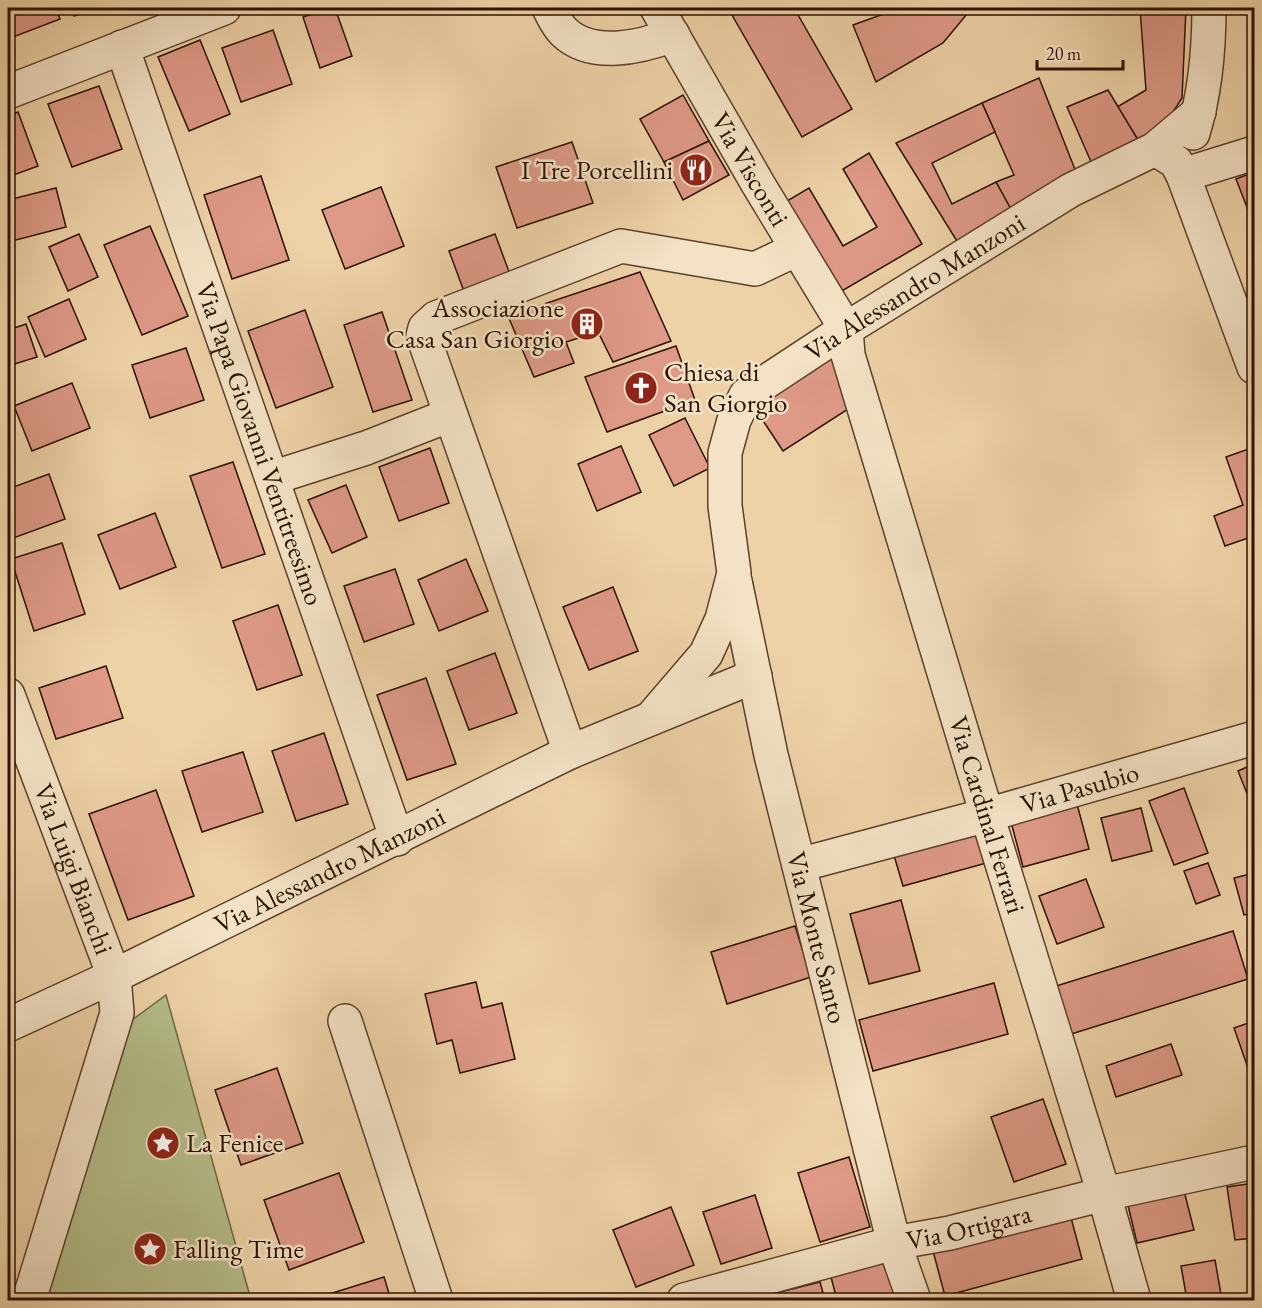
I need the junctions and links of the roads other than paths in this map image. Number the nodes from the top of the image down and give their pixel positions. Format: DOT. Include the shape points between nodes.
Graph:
graph roads {
  1 [pos="224,8"];
  2 [pos="549,8"];
  3 [pos="657,8"];
  4 [pos="1209,8"];
  5 [pos="673,35"];
  6 [pos="122,47"];
  7 [pos="8,92"];
  8 [pos="1199,112"];
  9 [pos="1155,149"];
  10 [pos="1254,153"];
  11 [pos="1183,175"];
  12 [pos="797,249"];
  13 [pos="1242,298"];
  14 [pos="846,328"];
  15 [pos="1254,367"];
  16 [pos="450,415"];
  17 [pos="272,478"];
  18 [pos="734,573"];
  19 [pos="755,676"];
  20 [pos="8,695"];
  21 [pos="652,717"];
  22 [pos="1254,738"];
  23 [pos="570,753"];
  24 [pos="987,815"];
  25 [pos="397,839"];
  26 [pos="799,865"];
  27 [pos="114,976"];
  28 [pos="345,1021"];
  29 [pos="8,1025"];
  30 [pos="1254,1162"];
  31 [pos="1104,1194"];
  32 [pos="894,1243"];
  33 [pos="29,1300"];
  34 [pos="436,1300"];
  35 [pos="684,1300"];
  36 [pos="914,1300"];
  37 [pos="1134,1300"];
  1 -- 6 [label="street"];
  2 -- 5 [label="street" via="564,32 580,43 628,48"];
  3 -- 5 [label="street, Via Visconti"];
  4 -- 8 [label="street"];
  5 -- 12 [label="street, Via Visconti"];
  6 -- 7 [label="street"];
  6 -- 17 [label="street, Via Papa Giovanni Ventitreesimo"];
  8 -- 9 [label="street, Via Alessandro Manzoni"];
  8 -- 11 [label="street"];
  9 -- 11 [label="street" via="1176,162"];
  9 -- 14 [label="street, Via Alessandro Manzoni" via="1071,190"];
  10 -- 11 [label="street"];
  11 -- 13 [label="street"];
  12 -- 14 [label="street, Via Visconti"];
  12 -- 16 [label="street" via="755,269 621,246 436,318 425,328 423,336"];
  13 -- 15 [label="street"];
  14 -- 18 [label="street, Via Alessandro Manzoni" via="746,395 734,420 725,453 725,506"];
  14 -- 24 [label="street, Via Cardinal Ferrari" via="849,355"];
  16 -- 17 [label="street" via="366,448"];
  16 -- 23 [label="street"];
  17 -- 25 [label="street, Via Papa Giovanni Ventitreesimo"];
  18 -- 19 [label="street, Via Monte Santo"];
  18 -- 21 [label="street, Via Alessandro Manzoni" via="722,619 706,654"];
  19 -- 21 [label="street, Via Alessandro Manzoni"];
  19 -- 26 [label="street, Via Monte Santo"];
  20 -- 27 [label="street, Via Luigi Bianchi"];
  21 -- 23 [label="street, Via Alessandro Manzoni"];
  22 -- 24 [label="street, Via Pasubio"];
  23 -- 25 [label="street, Via Alessandro Manzoni"];
  24 -- 26 [label="street, Via Pasubio"];
  24 -- 31 [label="street, Via Cardinal Ferrari"];
  25 -- 27 [label="street, Via Alessandro Manzoni"];
  26 -- 32 [label="street, Via Monte Santo"];
  27 -- 29 [label="street, Via Alessandro Manzoni"];
  27 -- 33 [label="street, Via Luigi Bianchi" via="117,1013"];
  28 -- 34 [label="street"];
  30 -- 31 [label="street, Via Ortigara"];
  31 -- 32 [label="street, Via Ortigara"];
  31 -- 37 [label="street, Via Cardinal Ferrari"];
  32 -- 35 [label="street, Via Ortigara"];
  32 -- 36 [label="street, Via Monte Santo"];
}
